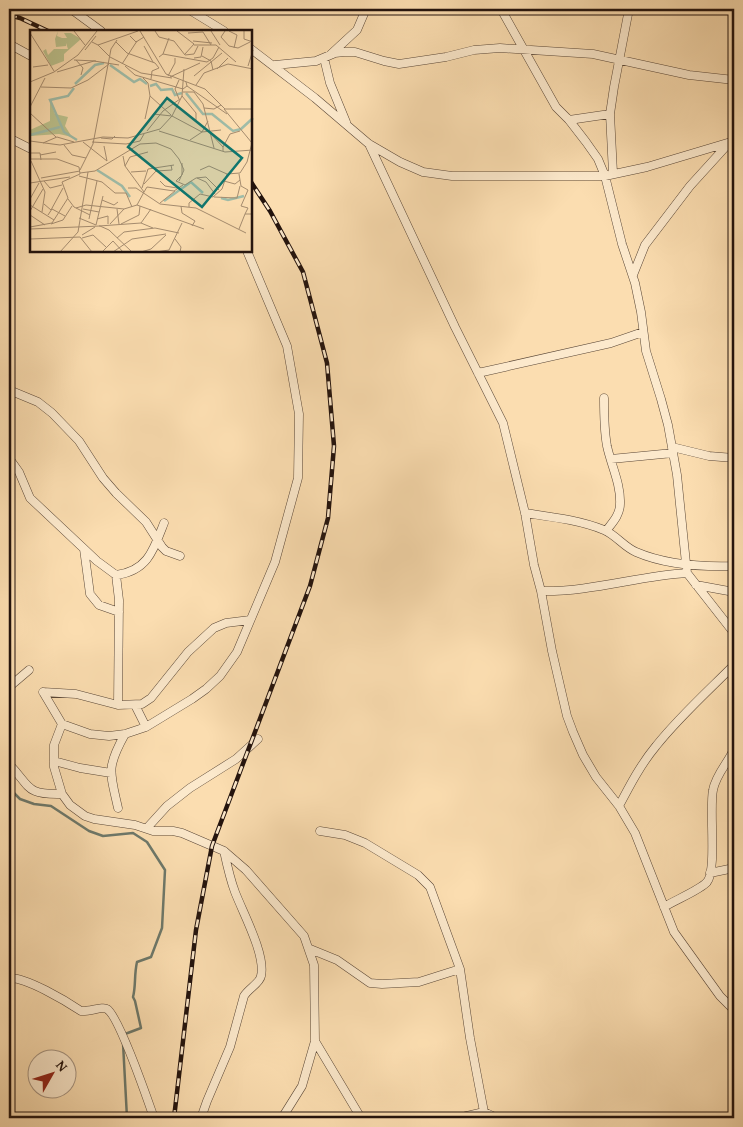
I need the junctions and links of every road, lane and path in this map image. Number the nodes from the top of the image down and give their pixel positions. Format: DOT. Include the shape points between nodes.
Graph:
graph roads {
  1 [pos="71,9"];
  2 [pos="188,9"];
  3 [pos="366,9"];
  4 [pos="500,9"];
  5 [pos="629,9"];
  6 [pos="100,30"];
  7 [pos="222,30"];
  8 [pos="9,44"];
  9 [pos="523,49"];
  10 [pos="252,50"];
  11 [pos="30,55"];
  12 [pos="327,57"];
  13 [pos="619,59"];
  14 [pos="275,65"];
  15 [pos="734,80"];
  16 [pos="610,114"];
  17 [pos="570,120"];
  18 [pos="347,125"];
  19 [pos="9,138"];
  20 [pos="732,142"];
  21 [pos="369,144"];
  22 [pos="30,148"];
  23 [pos="614,173"];
  24 [pos="604,176"];
  25 [pos="247,252"];
  26 [pos="632,275"];
  27 [pos="643,332"];
  28 [pos="478,373"];
  29 [pos="9,390"];
  30 [pos="604,398"];
  31 [pos="672,450"];
  32 [pos="9,458"];
  33 [pos="734,458"];
  34 [pos="611,459"];
  35 [pos="525,514"];
  36 [pos="164,522"];
  37 [pos="606,531"];
  38 [pos="157,540"];
  39 [pos="84,549"];
  40 [pos="180,556"];
  41 [pos="686,564"];
  42 [pos="734,566"];
  43 [pos="687,573"];
  44 [pos="116,574"];
  45 [pos="696,584"];
  46 [pos="541,591"];
  47 [pos="734,592"];
  48 [pos="119,612"];
  49 [pos="250,620"];
  50 [pos="734,632"];
  51 [pos="733,666"];
  52 [pos="30,670"];
  53 [pos="9,687"];
  54 [pos="734,689"];
  55 [pos="118,705"];
  56 [pos="135,705"];
  57 [pos="62,724"];
  58 [pos="146,727"];
  59 [pos="125,734"];
  60 [pos="258,739"];
  61 [pos="734,749"];
  62 [pos="54,761"];
  63 [pos="9,764"];
  64 [pos="111,773"];
  65 [pos="62,794"];
  66 [pos="619,806"];
  67 [pos="118,808"];
  68 [pos="146,828"];
  69 [pos="320,831"];
  70 [pos="224,852"];
  71 [pos="734,868"];
  72 [pos="710,873"];
  73 [pos="664,908"];
  74 [pos="310,949"];
  75 [pos="460,969"];
  76 [pos="9,978"];
  77 [pos="734,1010"];
  78 [pos="315,1041"];
  79 [pos="484,1112"];
  80 [pos="154,1118"];
  81 [pos="202,1118"];
  82 [pos="282,1118"];
  83 [pos="361,1118"];
  84 [pos="458,1118"];
  85 [pos="496,1118"];
  1 -- 6 [label="street"];
  2 -- 7 [label="street"];
  3 -- 12 [label="street" via="357,30"];
  4 -- 9 [label="street"];
  5 -- 13 [label="street"];
  8 -- 11 [label="street"];
  9 -- 12 [label="street" via="474,50 399,64 355,52 335,53"];
  9 -- 13 [label="street"];
  9 -- 17 [label="street" via="556,107"];
  10 -- 14 [label="street"];
  12 -- 14 [label="street"];
  12 -- 18 [label="street" via="330,83"];
  13 -- 15 [label="street" via="689,75"];
  13 -- 16 [label="street"];
  14 -- 18 [label="street"];
  16 -- 17 [label="street"];
  16 -- 23 [label="street"];
  17 -- 24 [label="street" via="598,159"];
  18 -- 21 [label="street"];
  19 -- 22 [label="street"];
  20 -- 23 [label="street" via="647,167"];
  20 -- 26 [label="street" via="690,186 645,245"];
  21 -- 24 [label="street" via="423,172 452,176"];
  21 -- 28 [label="street"];
  23 -- 24 [label="street"];
  24 -- 26 [label="street"];
  25 -- 49 [label="street" via="287,346 299,414 300,448 298,478 275,562"];
  26 -- 27 [label="street"];
  27 -- 28 [label="street" via="592,348"];
  27 -- 31 [label="street"];
  28 -- 35 [label="street" via="503,423"];
  29 -- 38 [label="street" via="38,402 79,441 103,478 146,522"];
  30 -- 34 [label="street" via="604,424"];
  31 -- 33 [label="street"];
  31 -- 34 [label="street"];
  31 -- 41 [label="street"];
  32 -- 39 [label="street" via="30,498"];
  34 -- 37 [label="street" via="621,505"];
  35 -- 37 [label="street" via="581,522"];
  35 -- 46 [label="street"];
  36 -- 38 [label="street"];
  37 -- 41 [label="street" via="634,551"];
  38 -- 40 [label="street" via="166,551"];
  38 -- 44 [label="street" via="136,570"];
  39 -- 44 [label="street"];
  39 -- 48 [label="street" via="90,594 99,605"];
  41 -- 42 [label="street"];
  41 -- 43 [label="street"];
  43 -- 45 [label="street"];
  43 -- 46 [label="street" via="583,589"];
  44 -- 48 [label="street"];
  45 -- 47 [label="street"];
  45 -- 50 [label="street"];
  46 -- 66 [label="street" via="567,716 583,755"];
  48 -- 55 [label="street"];
  49 -- 56 [label="street" via="214,628 188,652 151,698"];
  49 -- 58 [label="street" via="238,652 220,676 192,699"];
  51 -- 54 [label="street"];
  51 -- 66 [label="street" via="656,746"];
  52 -- 53 [label="street"];
  55 -- 56 [label="street"];
  55 -- 57 [label="street" via="76,694 43,692"];
  56 -- 58 [label="street"];
  57 -- 59 [label="street" via="90,734"];
  57 -- 62 [label="street" via="54,745"];
  58 -- 59 [label="street"];
  59 -- 64 [label="street" via="112,758"];
  60 -- 68 [label="street" via="167,806"];
  61 -- 72 [label="street" via="713,790"];
  62 -- 64 [label="street"];
  62 -- 65 [label="street"];
  63 -- 65 [label="street" via="38,794"];
  64 -- 67 [label="street"];
  65 -- 68 [label="street" via="85,816"];
  66 -- 73 [label="street" via="635,833"];
  68 -- 70 [label="street" via="182,833"];
  69 -- 75 [label="street" via="366,843 418,875 430,887"];
  70 -- 74 [label="street" via="241,864 295,924"];
  70 -- 81 [label="street" via="235,893 256,944 262,975 244,996 230,1047"];
  71 -- 72 [label="street"];
  72 -- 73 [label="street" via="709,880 702,887"];
  73 -- 77 [label="street" via="674,932 720,996"];
  74 -- 75 [label="street" via="337,960 370,983 419,982"];
  74 -- 78 [label="street" via="314,975"];
  75 -- 79 [label="street"];
  76 -- 80 [label="street" via="27,982 81,1011 106,1008 122,1035"];
  78 -- 82 [label="street" via="302,1086"];
  78 -- 83 [label="street"];
  79 -- 84 [label="street"];
  79 -- 85 [label="street"];
}
